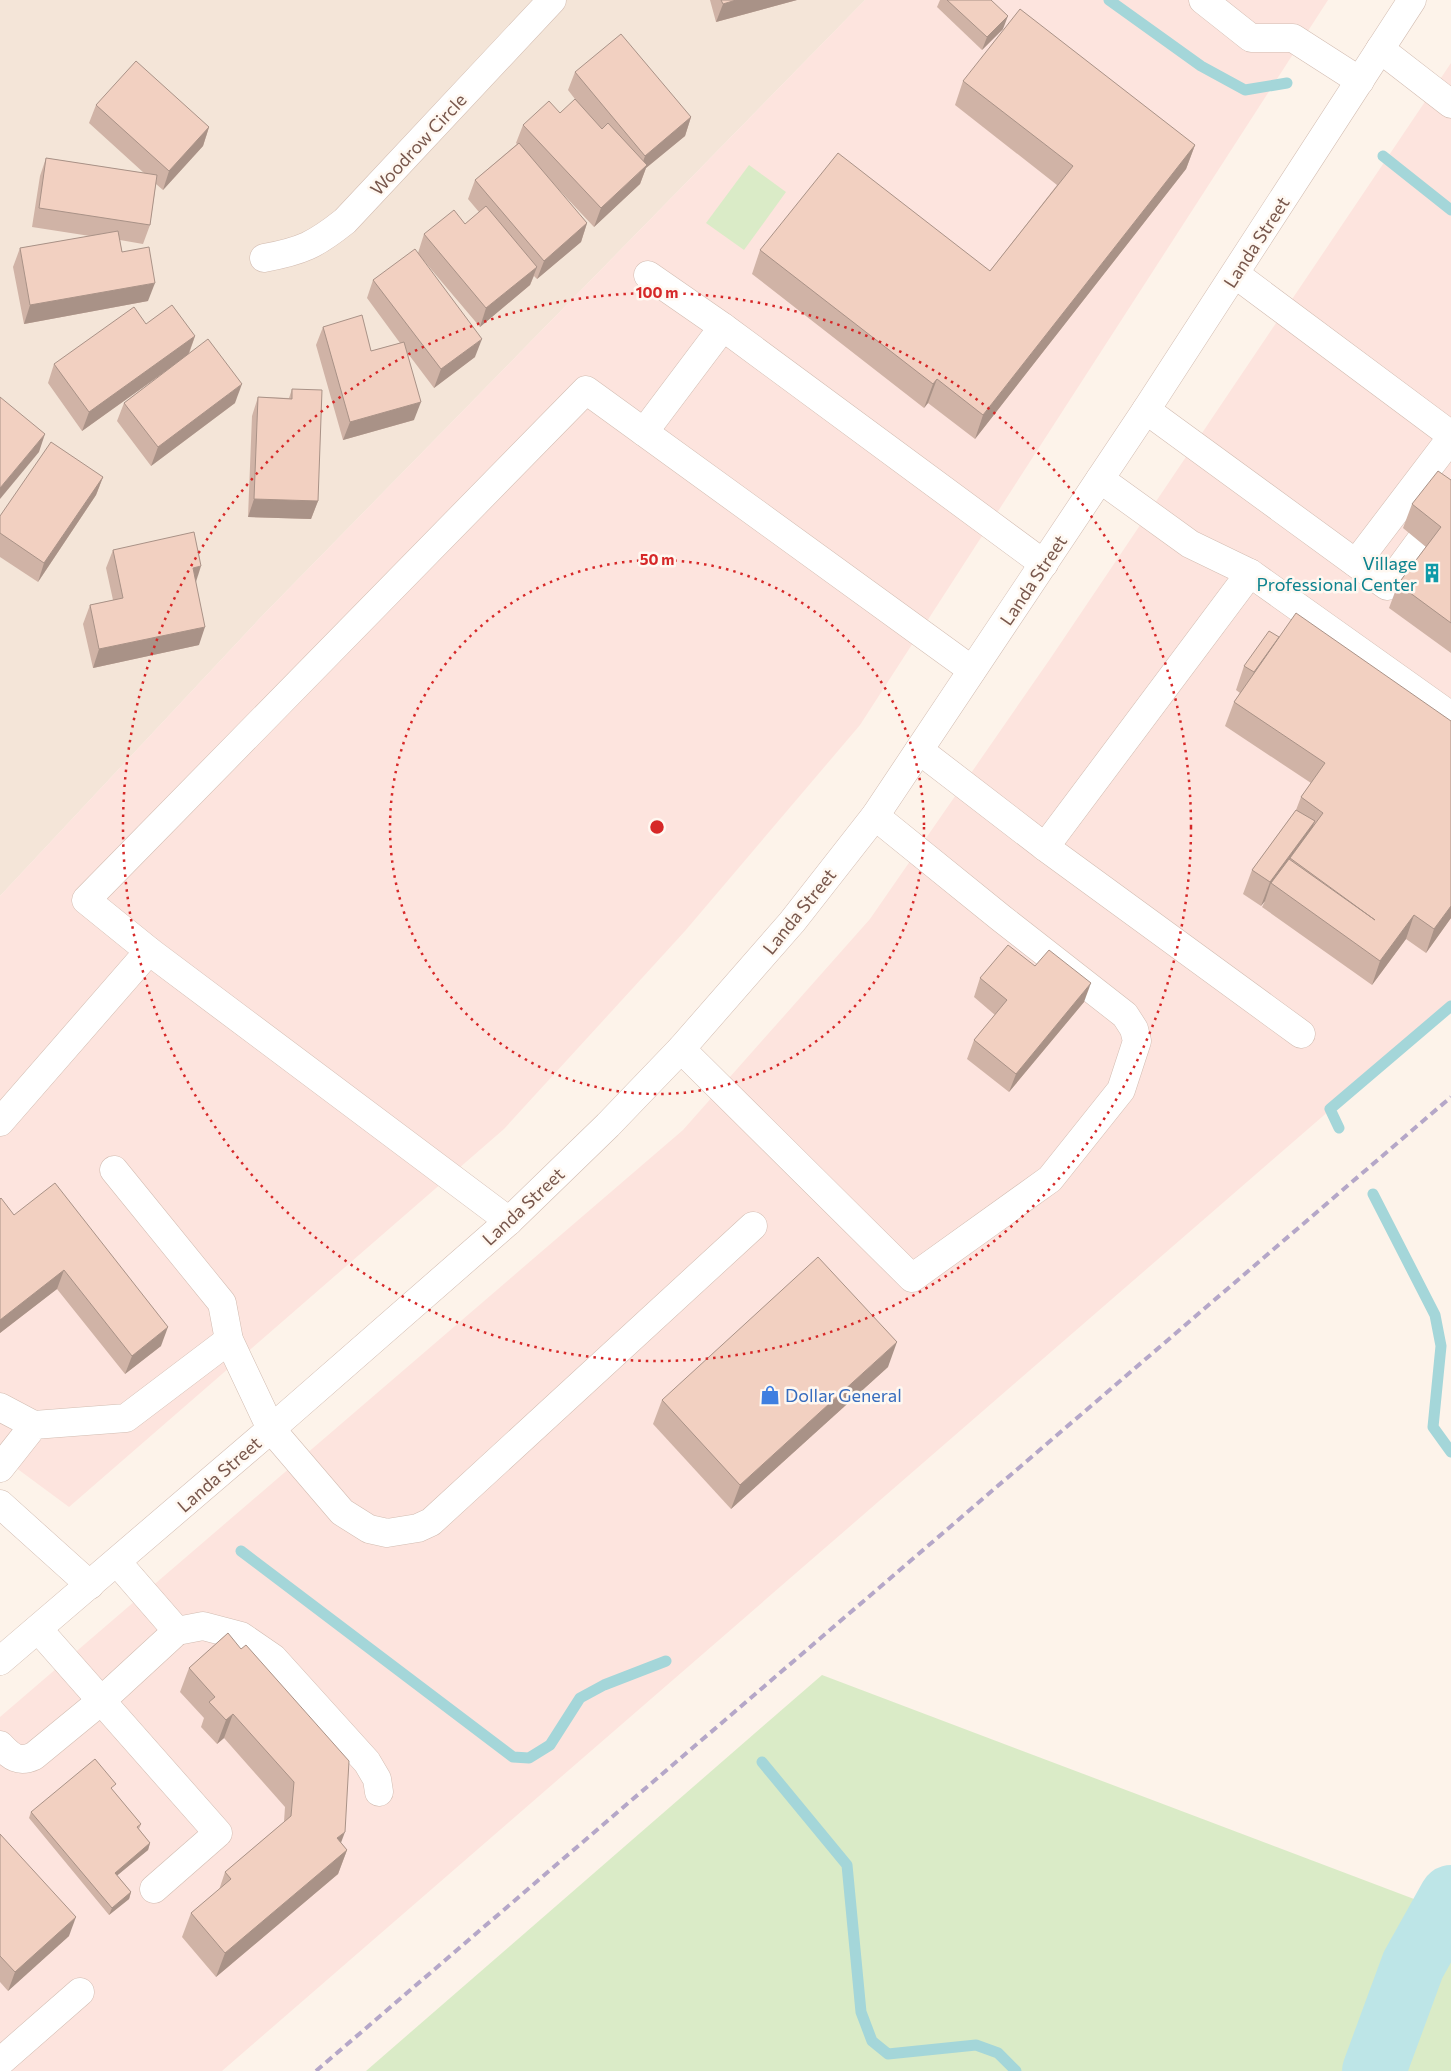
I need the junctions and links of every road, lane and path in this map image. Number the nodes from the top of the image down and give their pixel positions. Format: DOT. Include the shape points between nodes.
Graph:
graph roads {
  1 [pos="552,0"];
  2 [pos="1203,0"];
  3 [pos="1412,0"];
  4 [pos="1380,49"];
  5 [pos="1360,81"];
  6 [pos="1451,104"];
  7 [pos="264,258"];
  8 [pos="1235,274"];
  9 [pos="648,275"];
  10 [pos="723,327"];
  11 [pos="1146,410"];
  12 [pos="644,432"];
  13 [pos="1451,436"];
  14 [pos="1100,480"];
  15 [pos="1420,541"];
  16 [pos="1356,563"];
  17 [pos="1044,564"];
  18 [pos="1250,573"];
  19 [pos="972,670"];
  20 [pos="1451,716"];
  21 [pos="919,750"];
  22 [pos="875,816"];
  23 [pos="1045,847"];
  24 [pos="149,951"];
  25 [pos="1301,1034"];
  26 [pos="681,1049"];
  27 [pos="0,1122"];
  28 [pos="114,1170"];
  29 [pos="509,1221"];
  30 [pos="753,1226"];
  31 [pos="229,1340"];
  32 [pos="0,1407"];
  33 [pos="34,1425"];
  34 [pos="271,1429"];
  35 [pos="0,1468"];
  36 [pos="0,1504"];
  37 [pos="117,1562"];
  38 [pos="90,1585"];
  39 [pos="38,1629"];
  40 [pos="177,1631"];
  41 [pos="0,1661"];
  42 [pos="101,1701"];
  43 [pos="0,1746"];
  44 [pos="380,1792"];
  45 [pos="154,1890"];
  46 [pos="80,1992"];
  47 [pos="0,2062"];
  1 -- 7 [label="street, Woodrow Circle" via="345,221 321,240 295,252"];
  2 -- 5 [label="street" via="1251,38 1293,38"];
  3 -- 4 [label="street, Landa Street"];
  4 -- 5 [label="street, Landa Street"];
  4 -- 6 [label="street"];
  5 -- 8 [label="street, Landa Street"];
  8 -- 11 [label="street, Landa Street"];
  8 -- 13 [label="street"];
  9 -- 10 [label="street"];
  10 -- 12 [label="street"];
  10 -- 17 [label="street"];
  11 -- 14 [label="street, Landa Street"];
  11 -- 16 [label="street"];
  12 -- 19 [label="street"];
  12 -- 24 [label="street" via="586,390 86,900"];
  13 -- 16 [label="street"];
  14 -- 17 [label="street, Landa Street"];
  14 -- 18 [label="street" via="1190,544"];
  15 -- 16 [label="street" via="1387,586"];
  17 -- 19 [label="street, Landa Street"];
  18 -- 20 [label="street"];
  18 -- 23 [label="street"];
  19 -- 21 [label="street, Landa Street"];
  21 -- 22 [label="street, Landa Street"];
  21 -- 23 [label="street"];
  22 -- 26 [label="street, Landa Street" via="792,922"];
  22 -- 26 [label="street" via="1125,1015 1134,1029 1137,1042 1121,1090 1050,1180 912,1278"];
  23 -- 25 [label="street"];
  24 -- 27 [label="street"];
  24 -- 29 [label="street"];
  26 -- 29 [label="street, Landa Street"];
  28 -- 31 [label="street" via="222,1303"];
  29 -- 34 [label="street, Landa Street"];
  30 -- 34 [label="street" via="431,1522 418,1528 387,1533 358,1524 342,1512"];
  31 -- 33 [label="street" via="126,1418"];
  31 -- 34 [label="street"];
  32 -- 33 [label="street"];
  33 -- 35 [label="street"];
  34 -- 37 [label="street, Landa Street"];
  36 -- 38 [label="street"];
  37 -- 38 [label="street, Landa Street"];
  37 -- 40 [label="street"];
  38 -- 39 [label="street, Landa Street"];
  39 -- 41 [label="street, Landa Street"];
  39 -- 42 [label="street"];
  40 -- 42 [label="street"];
  40 -- 44 [label="street" via="203,1626 242,1636 272,1658 367,1762"];
  42 -- 43 [label="street" via="24,1761 14,1758"];
  42 -- 45 [label="street" via="218,1833"];
  46 -- 47 [label="street"];
}
